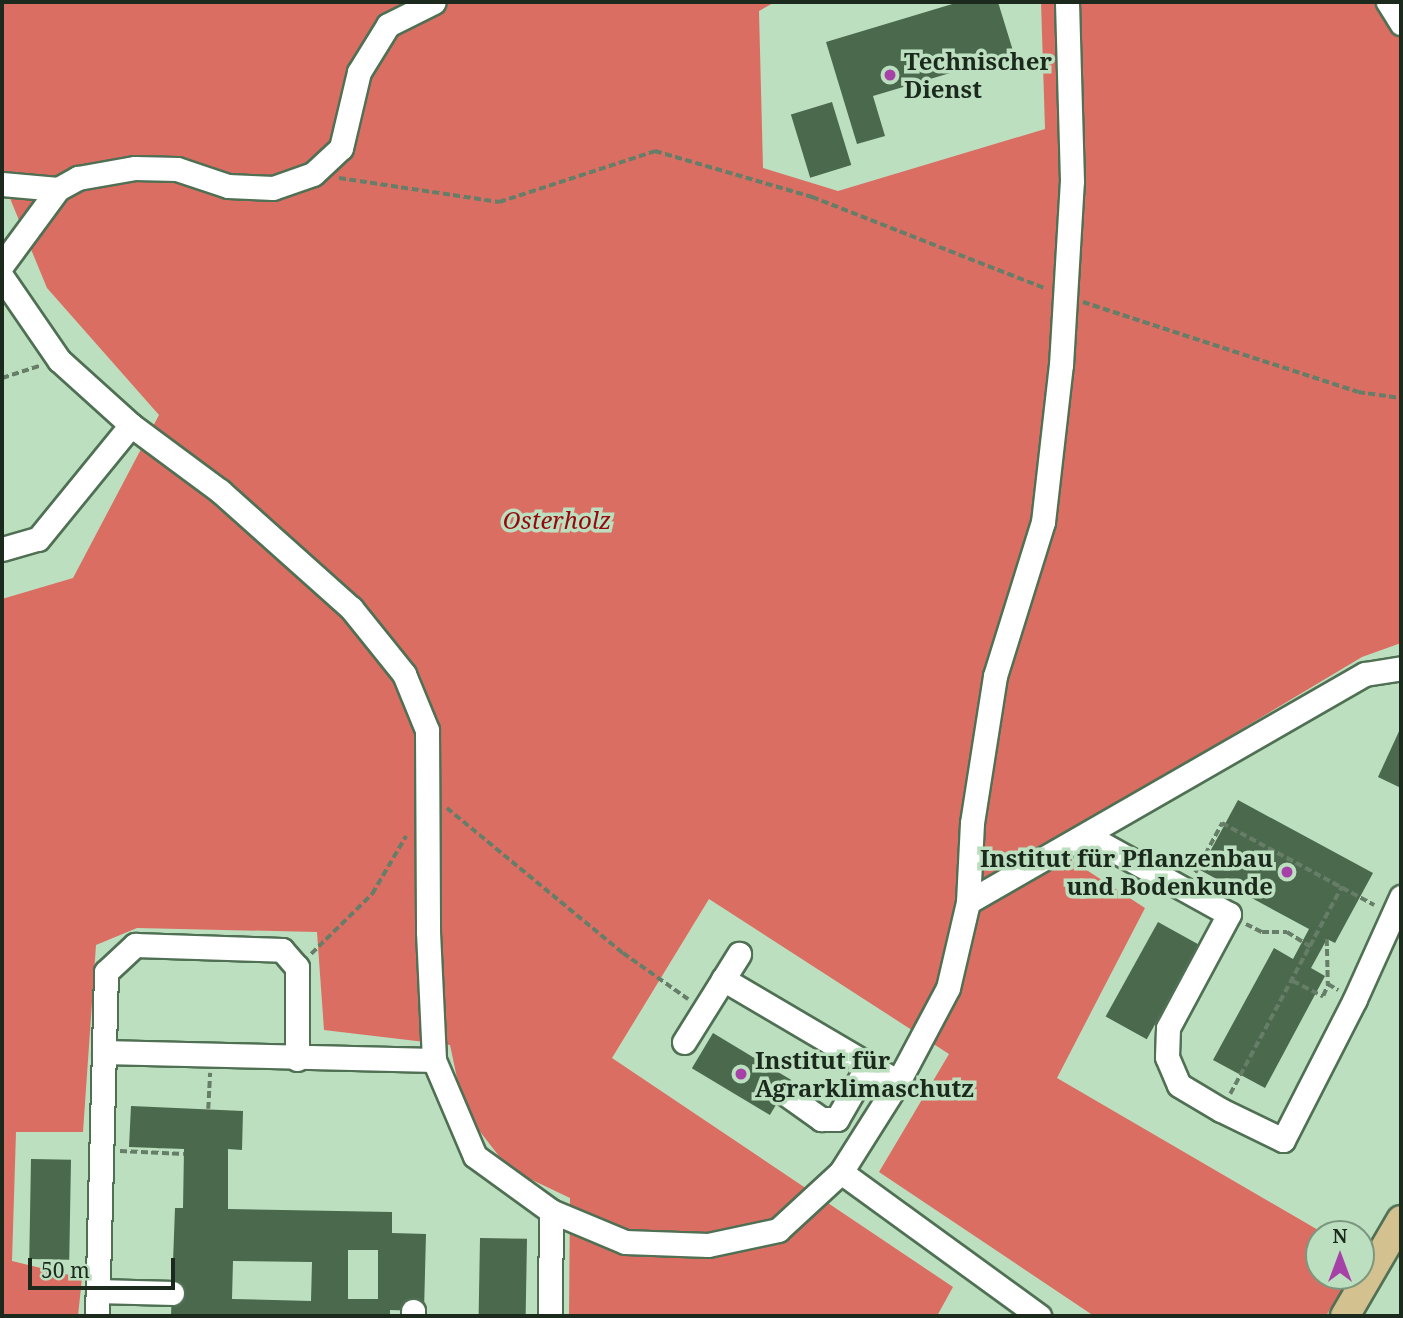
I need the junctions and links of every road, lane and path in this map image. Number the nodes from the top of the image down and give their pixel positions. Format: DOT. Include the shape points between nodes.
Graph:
graph roads {
  1 [pos="434,2"];
  2 [pos="1067,2"];
  3 [pos="1388,2"];
  4 [pos="1401,23"];
  5 [pos="313,174"];
  6 [pos="2,184"];
  7 [pos="58,190"];
  8 [pos="2,265"];
  9 [pos="2,277"];
  10 [pos="1065,296"];
  11 [pos="59,360"];
  12 [pos="2,378"];
  13 [pos="1401,398"];
  14 [pos="131,425"];
  15 [pos="2,549"];
  16 [pos="1401,668"];
  17 [pos="430,794"];
  18 [pos="411,827"];
  19 [pos="1088,836"];
  20 [pos="1342,886"];
  21 [pos="1185,891"];
  22 [pos="968,902"];
  23 [pos="1398,907"];
  24 [pos="1229,914"];
  25 [pos="1327,939"];
  26 [pos="1311,947"];
  27 [pos="739,954"];
  28 [pos="297,967"];
  29 [pos="723,979"];
  30 [pos="1293,981"];
  31 [pos="1328,985"];
  32 [pos="1355,999"];
  33 [pos="704,1010"];
  34 [pos="684,1042"];
  35 [pos="104,1052"];
  36 [pos="211,1057"];
  37 [pos="297,1059"];
  38 [pos="435,1060"];
  39 [pos="868,1065"];
  40 [pos="898,1082"];
  41 [pos="783,1092"];
  42 [pos="208,1109"];
  43 [pos="1221,1110"];
  44 [pos="101,1150"];
  45 [pos="184,1154"];
  46 [pos="841,1172"];
  47 [pos="551,1211"];
  48 [pos="1401,1220"];
  49 [pos="98,1291"];
  50 [pos="172,1293"];
  51 [pos="97,1316"];
  52 [pos="550,1316"];
  53 [pos="1039,1316"];
  54 [pos="1345,1316"];
  1 -- 5 [label="lane" via="388,25 359,72 341,148"];
  2 -- 10 [label="lane" via="1072,181"];
  3 -- 4 [label="lane"];
  5 -- 7 [label="lane" via="273,188 229,186 177,169 135,168 78,178"];
  5 -- 10 [label="path" via="499,202 655,151 811,197"];
  6 -- 7 [label="lane"];
  7 -- 8 [label="lane"];
  9 -- 11 [label="lane"];
  10 -- 13 [label="path" via="1358,392"];
  10 -- 22 [label="lane" via="1042,522 995,676 972,822"];
  11 -- 12 [label="path"];
  11 -- 14 [label="lane"];
  14 -- 15 [label="lane" via="38,539"];
  14 -- 17 [label="lane" via="220,491 351,608 404,674 427,730"];
  16 -- 19 [label="lane" via="1365,674"];
  17 -- 33 [label="path" via="622,953"];
  17 -- 38 [label="lane" via="428,932"];
  18 -- 28 [label="path" via="372,894"];
  19 -- 21 [label="lane"];
  19 -- 22 [label="lane"];
  20 -- 21 [label="path" via="1222,822"];
  20 -- 23 [label="path"];
  20 -- 26 [label="path"];
  21 -- 24 [label="lane"];
  22 -- 40 [label="lane" via="948,988"];
  23 -- 32 [label="lane"];
  24 -- 26 [label="path" via="1262,932 1287,932"];
  24 -- 43 [label="lane" via="1168,1028 1167,1057 1179,1085"];
  25 -- 31 [label="path"];
  26 -- 30 [label="path"];
  27 -- 29 [label="lane"];
  28 -- 35 [label="lane" via="282,950 135,945 106,972"];
  28 -- 37 [label="lane"];
  29 -- 33 [label="lane"];
  29 -- 39 [label="lane"];
  30 -- 31 [label="path" via="1323,996"];
  30 -- 43 [label="path"];
  31 -- 32 [label="path"];
  32 -- 43 [label="lane" via="1283,1140"];
  33 -- 34 [label="lane"];
  35 -- 36 [label="lane"];
  35 -- 44 [label="lane"];
  36 -- 37 [label="lane"];
  36 -- 42 [label="path"];
  37 -- 38 [label="lane"];
  38 -- 47 [label="lane" via="475,1156"];
  39 -- 40 [label="lane"];
  39 -- 41 [label="lane" via="837,1119 821,1119"];
  40 -- 46 [label="lane"];
  44 -- 45 [label="path"];
  44 -- 49 [label="lane"];
  46 -- 47 [label="lane" via="778,1230 708,1245 625,1242"];
  46 -- 53 [label="lane"];
  47 -- 52 [label="lane"];
  48 -- 54 [label="main road"];
  49 -- 50 [label="lane"];
  49 -- 51 [label="lane"];
}
